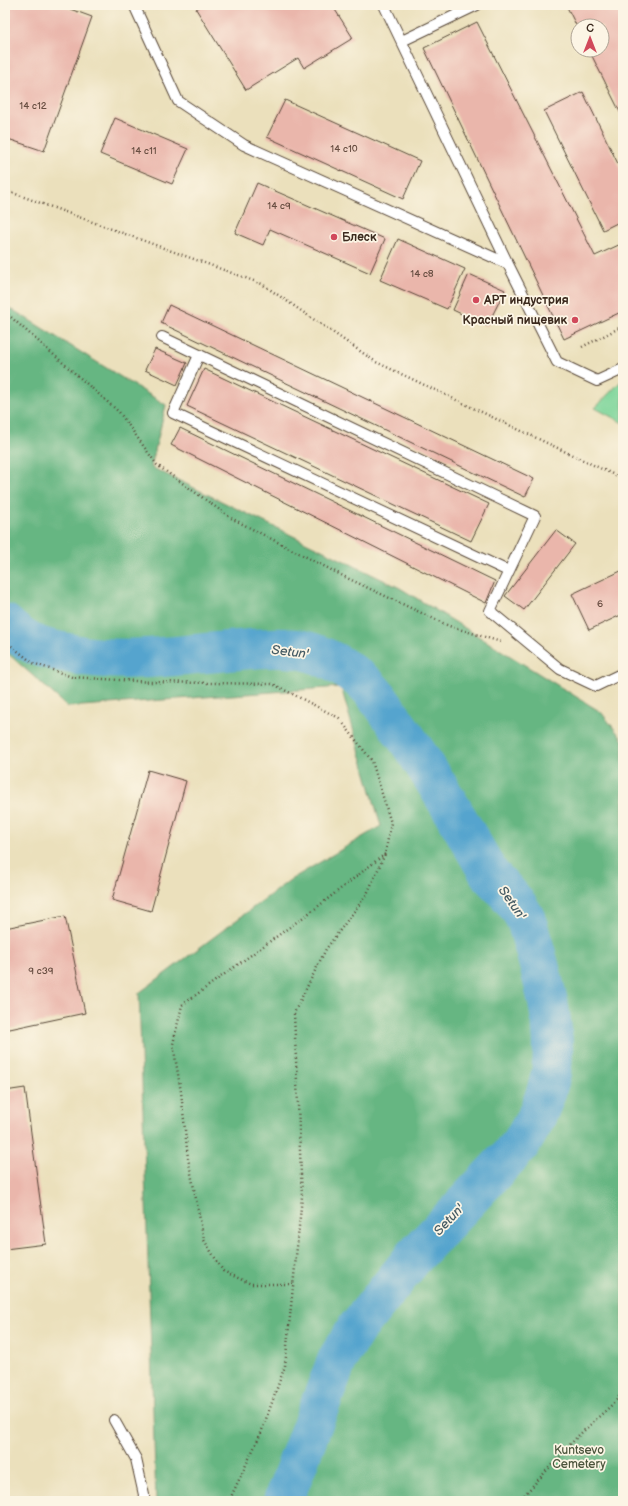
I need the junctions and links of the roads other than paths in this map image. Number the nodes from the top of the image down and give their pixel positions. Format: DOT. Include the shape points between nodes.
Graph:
graph roads {
  1 [pos="134,5"];
  2 [pos="384,5"];
  3 [pos="477,5"];
  4 [pos="402,41"];
  5 [pos="508,264"];
  6 [pos="162,337"];
  7 [pos="199,355"];
  8 [pos="623,369"];
  9 [pos="508,571"];
  10 [pos="623,673"];
  11 [pos="114,1420"];
  12 [pos="144,1501"];
  1 -- 5 [label="lane" via="178,101 244,146"];
  2 -- 4 [label="lane"];
  3 -- 4 [label="lane"];
  4 -- 5 [label="lane"];
  5 -- 8 [label="lane" via="557,362 597,381"];
  6 -- 7 [label="lane"];
  7 -- 9 [label="lane" via="174,413"];
  7 -- 9 [label="lane" via="535,516"];
  9 -- 10 [label="lane" via="490,611 560,669 596,686"];
  11 -- 12 [label="lane" via="136,1459"];
}
